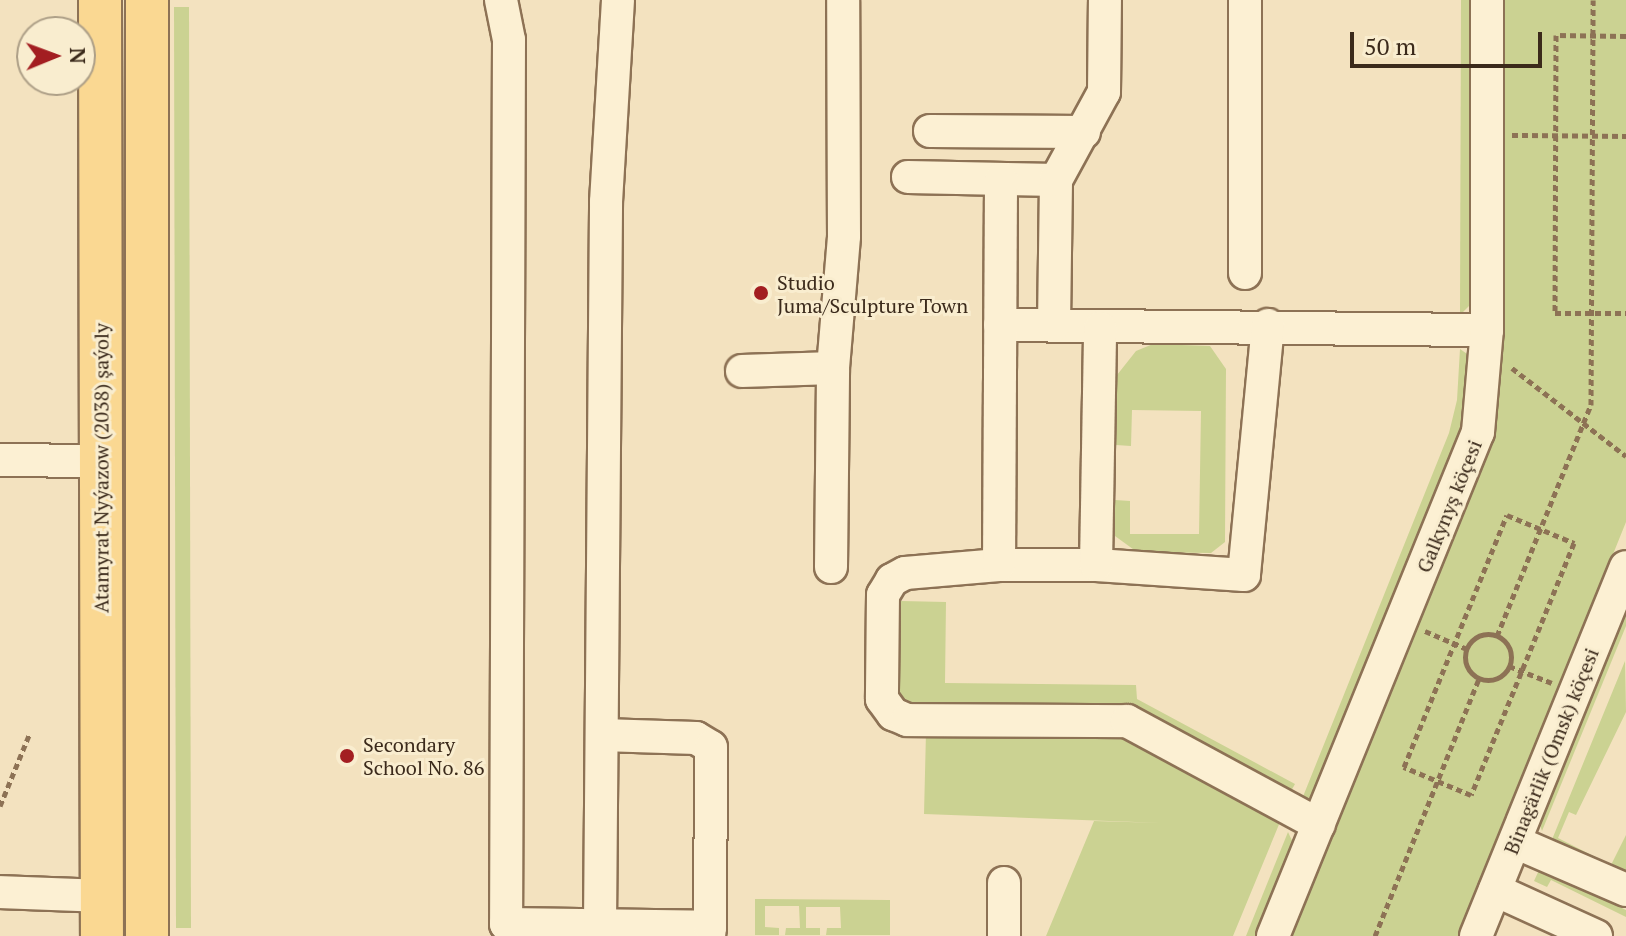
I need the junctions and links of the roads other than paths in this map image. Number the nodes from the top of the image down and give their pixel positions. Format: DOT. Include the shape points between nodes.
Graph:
graph roads {
  1 [pos="100,0"];
  2 [pos="147,0"];
  3 [pos="501,0"];
  4 [pos="618,0"];
  5 [pos="843,0"];
  6 [pos="1105,0"];
  7 [pos="1245,0"];
  8 [pos="1487,0"];
  9 [pos="930,131"];
  10 [pos="1084,132"];
  11 [pos="908,177"];
  12 [pos="1001,179"];
  13 [pos="1056,180"];
  14 [pos="1245,273"];
  15 [pos="1000,325"];
  16 [pos="1054,325"];
  17 [pos="1268,325"];
  18 [pos="1100,328"];
  19 [pos="1487,330"];
  20 [pos="833,368"];
  21 [pos="742,371"];
  22 [pos="0,460"];
  23 [pos="101,461"];
  24 [pos="999,565"];
  25 [pos="1096,565"];
  26 [pos="831,567"];
  27 [pos="1626,567"];
  28 [pos="602,735"];
  29 [pos="1319,825"];
  30 [pos="1515,842"];
  31 [pos="1004,883"];
  32 [pos="1495,890"];
  33 [pos="1626,890"];
  34 [pos="0,892"];
  35 [pos="102,916"];
  36 [pos="600,925"];
  37 [pos="710,932"];
  38 [pos="147,936"];
  39 [pos="1004,936"];
  40 [pos="1273,936"];
  41 [pos="1476,936"];
  42 [pos="1596,936"];
  1 -- 23 [label="main road, Atamyrat Nyýazow (2038) şaýoly"];
  2 -- 38 [label="main road"];
  3 -- 36 [label="street" via="509,40 506,924"];
  4 -- 28 [label="street" via="606,202"];
  5 -- 20 [label="street" via="844,236"];
  6 -- 10 [label="street" via="1104,92"];
  7 -- 14 [label="street"];
  8 -- 19 [label="street, Galkynyş köçesi"];
  9 -- 10 [label="street"];
  10 -- 13 [label="street"];
  11 -- 12 [label="street"];
  12 -- 13 [label="street"];
  12 -- 15 [label="street"];
  13 -- 16 [label="street"];
  15 -- 16 [label="street"];
  15 -- 24 [label="street"];
  16 -- 18 [label="street"];
  17 -- 18 [label="street"];
  17 -- 19 [label="street"];
  17 -- 25 [label="street" via="1244,575"];
  18 -- 25 [label="street"];
  19 -- 29 [label="street, Galkynyş köçesi" via="1485,401 1470,458"];
  20 -- 21 [label="street"];
  20 -- 26 [label="street"];
  22 -- 23 [label="street"];
  23 -- 35 [label="main road, Atamyrat Nyýazow (2038) şaýoly"];
  24 -- 25 [label="street"];
  24 -- 29 [label="street" via="964,572 905,573 892,580 883,595 882,699 893,714 907,720 1127,721"];
  27 -- 30 [label="street, Binagärlik (Omsk) köçesi"];
  28 -- 36 [label="street"];
  28 -- 37 [label="street" via="696,738 711,747"];
  29 -- 40 [label="street, Galkynyş köçesi"];
  30 -- 32 [label="street, Binagärlik (Omsk) köçesi"];
  30 -- 33 [label="street"];
  31 -- 39 [label="street"];
  32 -- 41 [label="street, Binagärlik (Omsk) köçesi"];
  32 -- 42 [label="street"];
  34 -- 35 [label="street"];
  36 -- 37 [label="street"];
}
